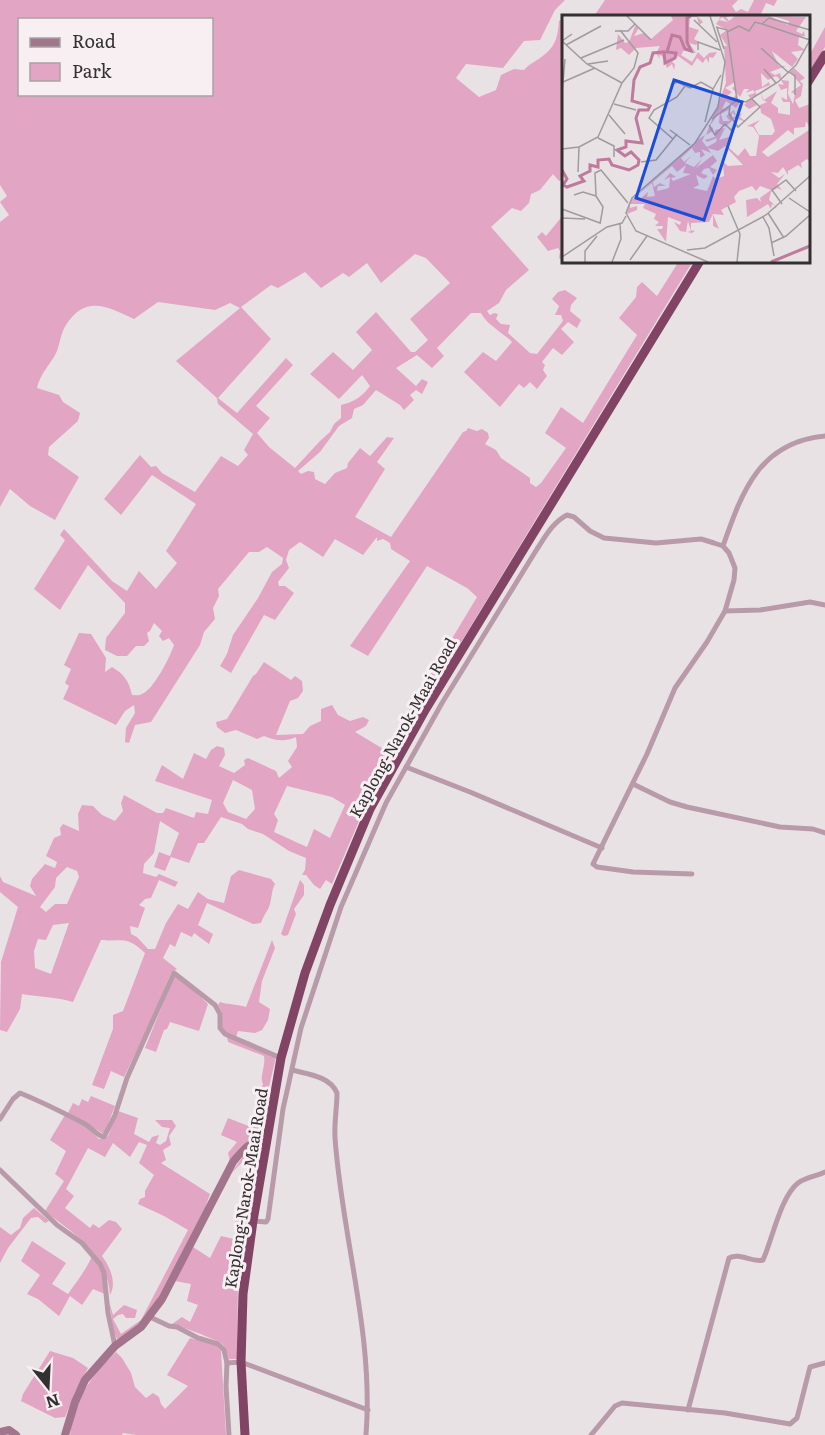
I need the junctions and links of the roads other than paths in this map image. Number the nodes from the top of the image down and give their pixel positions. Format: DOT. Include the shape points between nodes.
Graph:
graph roads {
  1 [pos="825,55"];
  2 [pos="810,79"];
  3 [pos="698,262"];
  4 [pos="825,436"];
  5 [pos="723,546"];
  6 [pos="825,605"];
  7 [pos="725,611"];
  8 [pos="406,767"];
  9 [pos="633,784"];
  10 [pos="825,833"];
  11 [pos="602,848"];
  12 [pos="345,869"];
  13 [pos="356,874"];
  14 [pos="692,874"];
  15 [pos="308,965"];
  16 [pos="320,968"];
  17 [pos="281,1058"];
  18 [pos="292,1070"];
  19 [pos="0,1119"];
  20 [pos="267,1141"];
  21 [pos="0,1170"];
  22 [pos="825,1172"];
  23 [pos="253,1221"];
  24 [pos="150,1317"];
  25 [pos="115,1346"];
  26 [pos="242,1362"];
  27 [pos="227,1363"];
  28 [pos="825,1363"];
  29 [pos="368,1410"];
  30 [pos="688,1410"];
  31 [pos="0,1432"];
  32 [pos="16,1435"];
  33 [pos="65,1435"];
  34 [pos="229,1435"];
  35 [pos="245,1435"];
  36 [pos="366,1435"];
  37 [pos="591,1435"];
  1 -- 2 [label="highway"];
  3 -- 12 [label="highway, Kaplong-Narok-Maai Road" via="424,712 370,809"];
  4 -- 5 [label="street" via="786,447 755,474 745,489"];
  5 -- 7 [label="street" via="735,568"];
  5 -- 8 [label="street" via="701,539 656,543 604,538 574,518 564,516 537,549"];
  6 -- 7 [label="street" via="810,602"];
  7 -- 9 [label="street" via="675,688"];
  8 -- 11 [label="street"];
  8 -- 13 [label="street"];
  9 -- 10 [label="street" via="687,807"];
  9 -- 11 [label="street"];
  11 -- 14 [label="street" via="593,864 597,867"];
  12 -- 13 [label="street"];
  12 -- 15 [label="highway, Kaplong-Narok-Maai Road"];
  13 -- 16 [label="street"];
  15 -- 16 [label="street"];
  15 -- 17 [label="highway, Kaplong-Narok-Maai Road"];
  16 -- 18 [label="street"];
  17 -- 19 [label="street" via="225,1034 215,1005 174,973 104,1137 20,1093"];
  17 -- 20 [label="highway, Kaplong-Narok-Maai Road"];
  18 -- 23 [label="street" via="269,1218 266,1222"];
  18 -- 29 [label="street" via="327,1080 337,1093 335,1139 358,1297"];
  20 -- 23 [label="highway, Kaplong-Narok-Maai Road"];
  20 -- 24 [label="street" via="247,1145 233,1162"];
  21 -- 25 [label="street" via="100,1264"];
  22 -- 30 [label="street" via="794,1187 762,1262 729,1258"];
  23 -- 26 [label="highway, Kaplong-Narok-Maai Road" via="243,1294"];
  24 -- 25 [label="street"];
  24 -- 27 [label="street" via="218,1344"];
  25 -- 33 [label="street" via="85,1380"];
  26 -- 27 [label="street"];
  26 -- 29 [label="street"];
  26 -- 35 [label="highway, Kaplong-Narok-Maai Road"];
  27 -- 34 [label="street"];
  28 -- 30 [label="street" via="810,1367 797,1418 790,1424"];
  29 -- 36 [label="street"];
  30 -- 37 [label="street" via="618,1404"];
  31 -- 32 [label="street" via="9,1430"];
}
